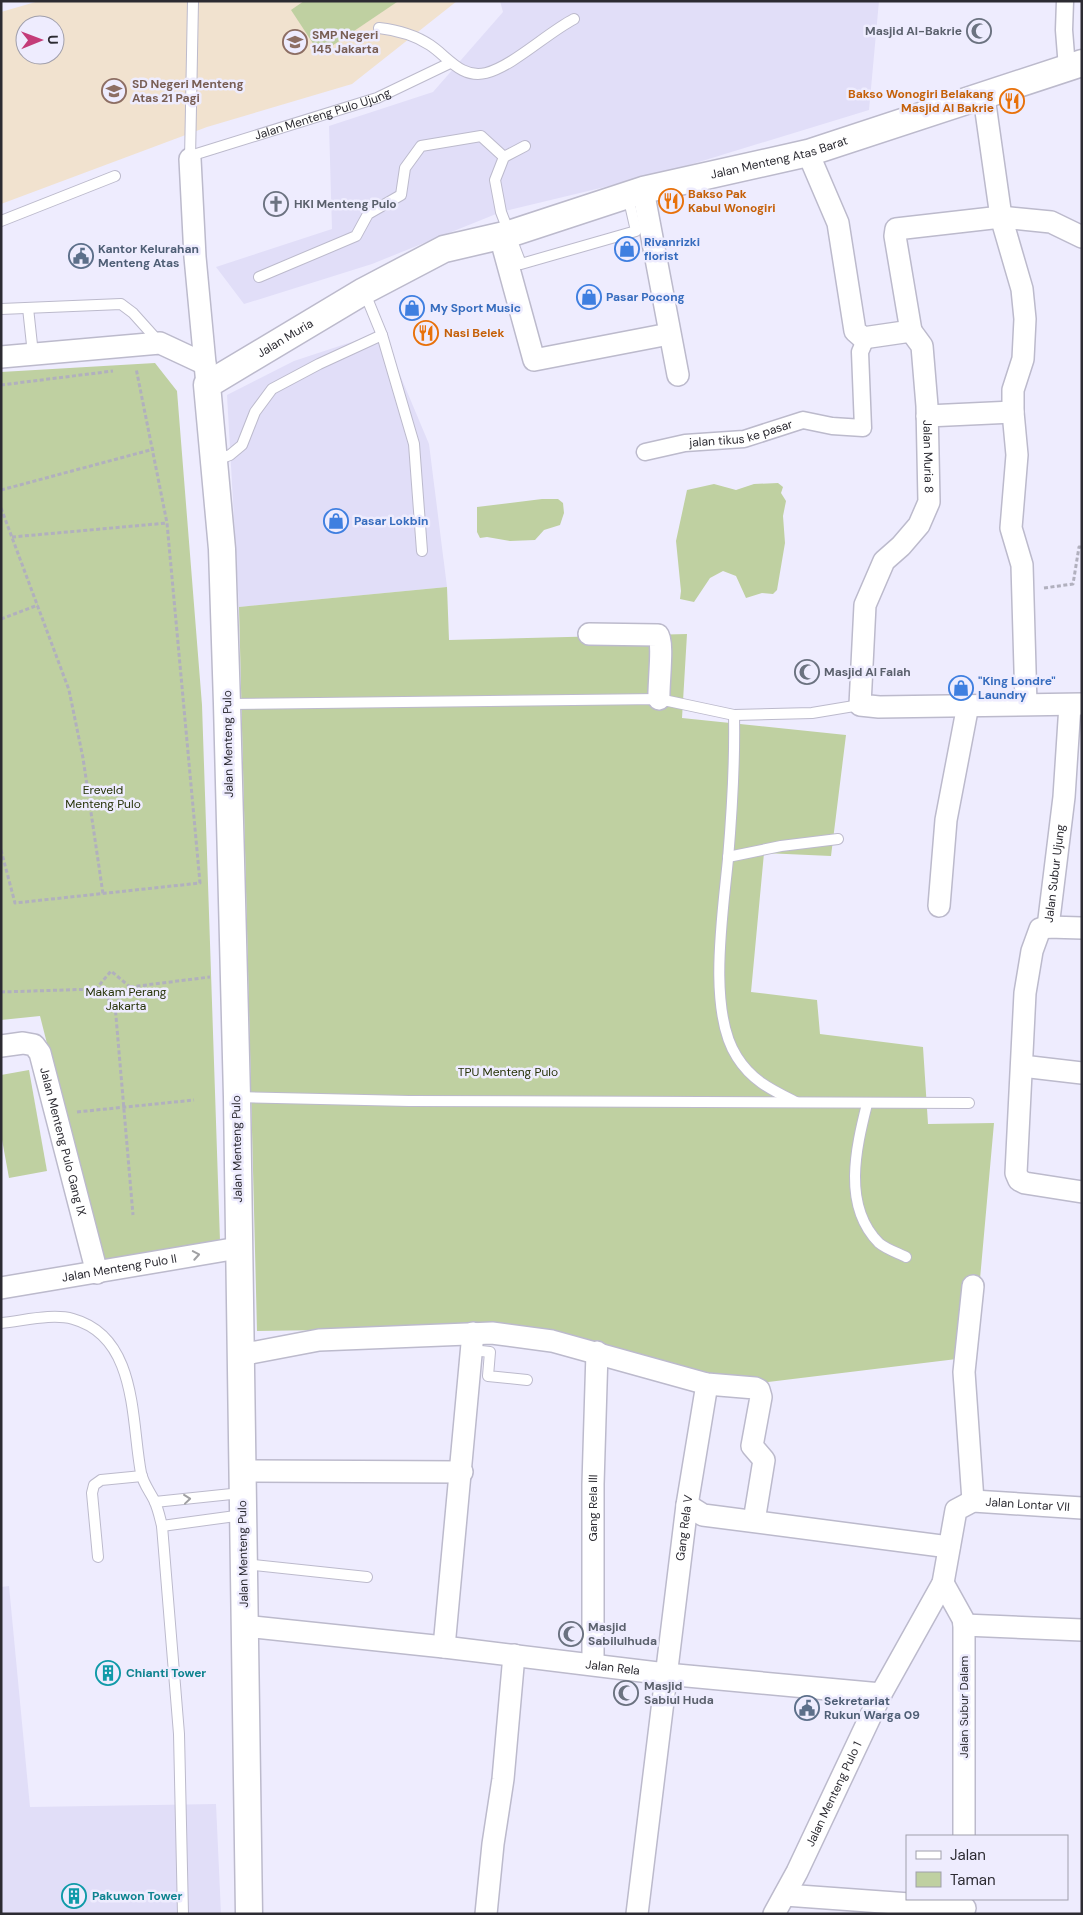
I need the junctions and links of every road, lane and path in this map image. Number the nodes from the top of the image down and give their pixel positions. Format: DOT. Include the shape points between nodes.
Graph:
graph roads {
  1 [pos="193,1"];
  2 [pos="1066,1"];
  3 [pos="574,19"];
  4 [pos="379,28"];
  5 [pos="446,60"];
  6 [pos="1074,65"];
  7 [pos="984,97"];
  8 [pos="525,146"];
  9 [pos="808,153"];
  10 [pos="504,157"];
  11 [pos="190,158"];
  12 [pos="115,176"];
  13 [pos="635,192"];
  14 [pos="1002,217"];
  15 [pos="1,221"];
  16 [pos="505,235"];
  17 [pos="1082,237"];
  18 [pos="259,277"];
  19 [pos="364,291"];
  20 [pos="28,308"];
  21 [pos="1,309"];
  22 [pos="911,331"];
  23 [pos="670,334"];
  24 [pos="382,335"];
  25 [pos="866,338"];
  26 [pos="160,343"];
  27 [pos="33,354"];
  28 [pos="1,357"];
  29 [pos="127,369"];
  30 [pos="118,370"];
  31 [pos="206,375"];
  32 [pos="678,375"];
  33 [pos="1,385"];
  34 [pos="1013,412"];
  35 [pos="927,416"];
  36 [pos="154,449"];
  37 [pos="645,452"];
  38 [pos="214,461"];
  39 [pos="1,490"];
  40 [pos="1,508"];
  41 [pos="168,523"];
  42 [pos="12,537"];
  43 [pos="1082,547"];
  44 [pos="422,551"];
  45 [pos="1023,591"];
  46 [pos="38,606"];
  47 [pos="1,619"];
  48 [pos="589,634"];
  49 [pos="659,699"];
  50 [pos="227,704"];
  51 [pos="860,704"];
  52 [pos="1026,704"];
  53 [pos="1076,704"];
  54 [pos="968,705"];
  55 [pos="734,715"];
  56 [pos="838,839"];
  57 [pos="1,850"];
  58 [pos="728,857"];
  59 [pos="104,894"];
  60 [pos="939,906"];
  61 [pos="1048,926"];
  62 [pos="1082,928"];
  63 [pos="233,974"];
  64 [pos="130,987"];
  65 [pos="96,989"];
  66 [pos="1,992"];
  67 [pos="115,1005"];
  68 [pos="1,1046"];
  69 [pos="1022,1066"];
  70 [pos="1082,1073"];
  71 [pos="236,1096"];
  72 [pos="194,1100"];
  73 [pos="968,1103"];
  74 [pos="799,1104"];
  75 [pos="868,1104"];
  76 [pos="124,1107"];
  77 [pos="76,1112"];
  78 [pos="1082,1192"];
  79 [pos="133,1216"];
  80 [pos="238,1248"];
  81 [pos="906,1257"];
  82 [pos="97,1273"];
  83 [pos="973,1286"];
  84 [pos="1,1288"];
  85 [pos="1,1323"];
  86 [pos="473,1341"];
  87 [pos="597,1352"];
  88 [pos="240,1355"];
  89 [pos="527,1380"];
  90 [pos="707,1384"];
  91 [pos="462,1472"];
  92 [pos="142,1476"];
  93 [pos="242,1493"];
  94 [pos="155,1502"];
  95 [pos="966,1504"];
  96 [pos="687,1505"];
  97 [pos="1082,1508"];
  98 [pos="754,1521"];
  99 [pos="162,1526"];
  100 [pos="949,1547"];
  101 [pos="98,1557"];
  102 [pos="244,1564"];
  103 [pos="367,1577"];
  104 [pos="943,1583"];
  105 [pos="961,1617"];
  106 [pos="245,1626"];
  107 [pos="1082,1630"];
  108 [pos="444,1647"];
  109 [pos="514,1655"];
  110 [pos="593,1664"];
  111 [pos="666,1674"];
  112 [pos="881,1694"];
  113 [pos="964,1835"];
  114 [pos="785,1895"];
  115 [pos="965,1907"];
  116 [pos="183,1914"];
  117 [pos="249,1914"];
  118 [pos="486,1914"];
  119 [pos="637,1914"];
  120 [pos="774,1914"];
  1 -- 11 [label="lane"];
  2 -- 6 [label="street" via="1064,30"];
  3 -- 5 [label="lane" via="486,73 464,71"];
  4 -- 5 [label="lane" via="394,29 429,45"];
  5 -- 11 [label="lane, Jalan Menteng Pulo Ujung" via="378,98"];
  6 -- 7 [label="street, Jalan Menteng Atas Barat"];
  7 -- 9 [label="street, Jalan Menteng Atas Barat"];
  7 -- 14 [label="street"];
  8 -- 10 [label="lane"];
  9 -- 13 [label="street, Jalan Menteng Atas Barat"];
  9 -- 25 [label="street" via="838,222 855,331"];
  10 -- 16 [label="lane" via="495,180"];
  10 -- 18 [label="lane" via="482,136 421,146 405,168 401,195 368,214 356,236"];
  11 -- 31 [label="street"];
  12 -- 15 [label="lane"];
  13 -- 16 [label="street, Jalan Menteng Atas Barat"];
  13 -- 16 [label="lane" via="636,231 521,264"];
  13 -- 23 [label="street"];
  14 -- 17 [label="street" via="1051,222"];
  14 -- 22 [label="street, Jalan Muria 8" via="896,229"];
  14 -- 34 [label="street" via="1022,290 1025,319 1024,352 1013,390"];
  16 -- 19 [label="street, Jalan Menteng Atas Barat" via="444,249"];
  16 -- 23 [label="street" via="534,360"];
  19 -- 24 [label="lane"];
  19 -- 31 [label="street, Jalan Muria"];
  20 -- 21 [label="lane"];
  20 -- 26 [label="lane" via="121,304"];
  20 -- 27 [label="lane"];
  22 -- 25 [label="street"];
  22 -- 35 [label="street, Jalan Muria 8" via="922,346"];
  23 -- 32 [label="street"];
  24 -- 38 [label="lane" via="272,389 255,412 242,445 230,455"];
  24 -- 44 [label="lane" via="414,444"];
  25 -- 37 [label="street, jalan tikus ke pasar" via="860,352 863,428 803,420 744,439 685,443"];
  26 -- 27 [label="street"];
  26 -- 31 [label="street"];
  27 -- 28 [label="street"];
  29 -- 36 [label="path" via="137,368"];
  30 -- 33 [label="path"];
  31 -- 38 [label="street, Jalan Menteng Pulo"];
  34 -- 35 [label="street"];
  34 -- 45 [label="street" via="1017,455 1011,528 1022,565"];
  35 -- 51 [label="street, Jalan Muria 8" via="928,502 919,525 884,561 865,605"];
  36 -- 39 [label="path"];
  36 -- 41 [label="path"];
  38 -- 50 [label="street, Jalan Menteng Pulo" via="222,549"];
  40 -- 42 [label="path"];
  41 -- 42 [label="path"];
  41 -- 59 [label="path" via="200,883"];
  42 -- 46 [label="path"];
  43 -- 45 [label="path" via="1079,547 1073,584"];
  45 -- 52 [label="street"];
  46 -- 47 [label="path"];
  46 -- 59 [label="path" via="69,690"];
  48 -- 49 [label="street" via="658,635 662,642"];
  49 -- 50 [label="lane"];
  49 -- 55 [label="lane"];
  50 -- 63 [label="street, Jalan Menteng Pulo"];
  51 -- 54 [label="street" via="879,707"];
  51 -- 55 [label="lane" via="812,713"];
  52 -- 53 [label="street"];
  52 -- 54 [label="street"];
  53 -- 61 [label="street, Jalan Subur Ujung"];
  54 -- 60 [label="street" via="946,820"];
  55 -- 58 [label="lane" via="735,753"];
  56 -- 58 [label="lane"];
  57 -- 59 [label="path" via="15,903"];
  58 -- 74 [label="lane" via="721,943 721,1015 736,1057 759,1083"];
  61 -- 62 [label="street"];
  61 -- 69 [label="street, Jalan Subur Ujung" via="1040,929 1032,951 1025,993"];
  63 -- 64 [label="path"];
  63 -- 71 [label="street, Jalan Menteng Pulo"];
  64 -- 65 [label="path" via="111,971"];
  64 -- 67 [label="path"];
  65 -- 66 [label="path"];
  65 -- 67 [label="path"];
  67 -- 76 [label="path"];
  68 -- 82 [label="street, Jalan Menteng Pulo Gang IX" via="23,1043 34,1045 40,1053"];
  69 -- 70 [label="street"];
  69 -- 78 [label="street, Jalan Subur Ujung" via="1016,1173 1019,1180"];
  71 -- 74 [label="lane" via="409,1101"];
  71 -- 80 [label="street, Jalan Menteng Pulo"];
  72 -- 76 [label="path"];
  73 -- 75 [label="lane"];
  74 -- 75 [label="lane"];
  75 -- 81 [label="lane" via="855,1168 860,1211 880,1244"];
  76 -- 77 [label="path"];
  76 -- 79 [label="path"];
  82 -- 80 [label="street, Jalan Menteng Pulo II, one-way"];
  80 -- 88 [label="street, Jalan Menteng Pulo"];
  82 -- 84 [label="street, Jalan Menteng Pulo II"];
  83 -- 95 [label="street" via="964,1372"];
  85 -- 92 [label="lane" via="73,1319 97,1330 112,1346 126,1376"];
  86 -- 87 [label="street" via="516,1335"];
  86 -- 88 [label="street" via="319,1340"];
  86 -- 89 [label="lane" via="490,1352 488,1376"];
  86 -- 91 [label="street"];
  87 -- 90 [label="street"];
  87 -- 110 [label="street, Gang Rela III"];
  88 -- 93 [label="street, Jalan Menteng Pulo"];
  90 -- 96 [label="street, Gang Rela V"];
  90 -- 98 [label="street" via="759,1390 761,1397 752,1446 764,1460"];
  91 -- 93 [label="street"];
  91 -- 108 [label="street"];
  92 -- 94 [label="lane"];
  92 -- 101 [label="lane" via="101,1480 94,1485"];
  94 -- 93 [label="lane, one-way"];
  93 -- 99 [label="lane"];
  93 -- 102 [label="street, Jalan Menteng Pulo"];
  94 -- 99 [label="lane"];
  95 -- 97 [label="street, Jalan Lontar VII"];
  95 -- 100 [label="street"];
  96 -- 98 [label="street" via="703,1515"];
  96 -- 111 [label="street, Gang Rela V"];
  98 -- 100 [label="street"];
  99 -- 116 [label="lane" via="179,1734"];
  100 -- 104 [label="street"];
  102 -- 103 [label="lane"];
  102 -- 106 [label="street, Jalan Menteng Pulo"];
  104 -- 105 [label="street, Jalan Subur Dalam"];
  104 -- 112 [label="street"];
  105 -- 107 [label="street"];
  105 -- 113 [label="street, Jalan Subur Dalam"];
  106 -- 108 [label="street, Jalan Rela"];
  106 -- 117 [label="street, Jalan Menteng Pulo"];
  108 -- 109 [label="street, Jalan Rela"];
  109 -- 110 [label="street, Jalan Rela"];
  109 -- 118 [label="street"];
  110 -- 111 [label="street, Jalan Rela"];
  111 -- 112 [label="street, Jalan Rela"];
  111 -- 119 [label="street, Gang Rela V"];
  112 -- 114 [label="street, Jalan Menteng Pulo 1"];
  114 -- 115 [label="street"];
  114 -- 120 [label="street, Jalan Menteng Pulo 1"];
}
